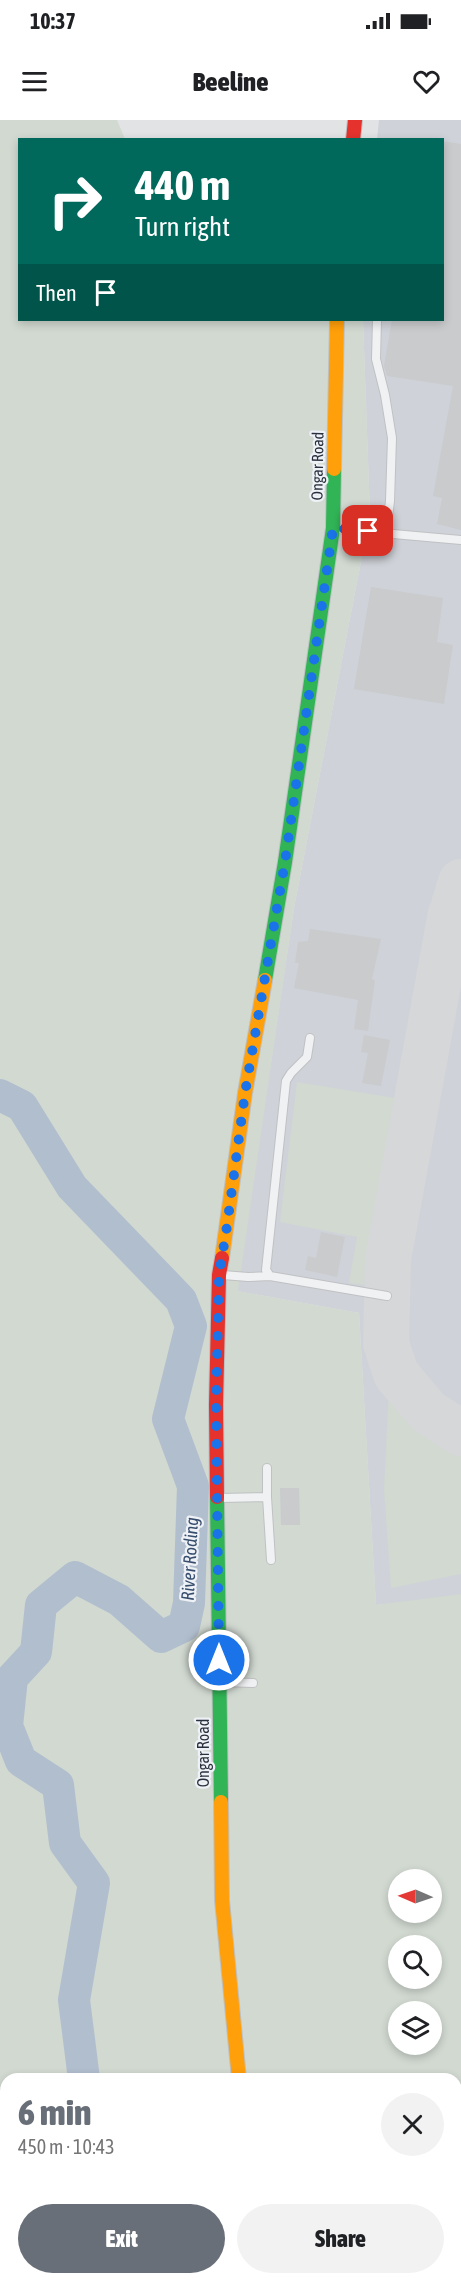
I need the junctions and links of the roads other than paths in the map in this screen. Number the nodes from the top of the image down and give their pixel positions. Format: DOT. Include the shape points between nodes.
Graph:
graph roads {
  1 [pos="355,120"];
  2 [pos="353,138"];
  3 [pos="337,321"];
  4 [pos="377,321"];
  5 [pos="333,528"];
  6 [pos="386,532"];
  7 [pos="461,540"];
  8 [pos="309,1038"];
  9 [pos="219,1275"];
  10 [pos="270,1276"];
  11 [pos="387,1296"];
  12 [pos="267,1468"];
  13 [pos="267,1497"];
  14 [pos="217,1498"];
  15 [pos="271,1560"];
  16 [pos="219,1682"];
  17 [pos="254,1683"];
  18 [pos="238,2073"];
  1 -- 2 [label="main road"];
  3 -- 5 [label="main road, Ongar Road"];
  4 -- 6 [label="lane" via="376,359 392,438"];
  5 -- 6 [label="lane"];
  5 -- 9 [label="main road, Ongar Road"];
  6 -- 7 [label="lane"];
  8 -- 10 [label="lane" via="307,1057 286,1081 266,1270"];
  9 -- 10 [label="lane"];
  9 -- 14 [label="main road, Ongar Road"];
  10 -- 11 [label="lane"];
  12 -- 13 [label="lane"];
  13 -- 14 [label="lane"];
  13 -- 15 [label="lane"];
  14 -- 16 [label="main road, Ongar Road"];
  16 -- 17 [label="lane"];
  16 -- 18 [label="main road, Ongar Road" via="222,1900"];
}
